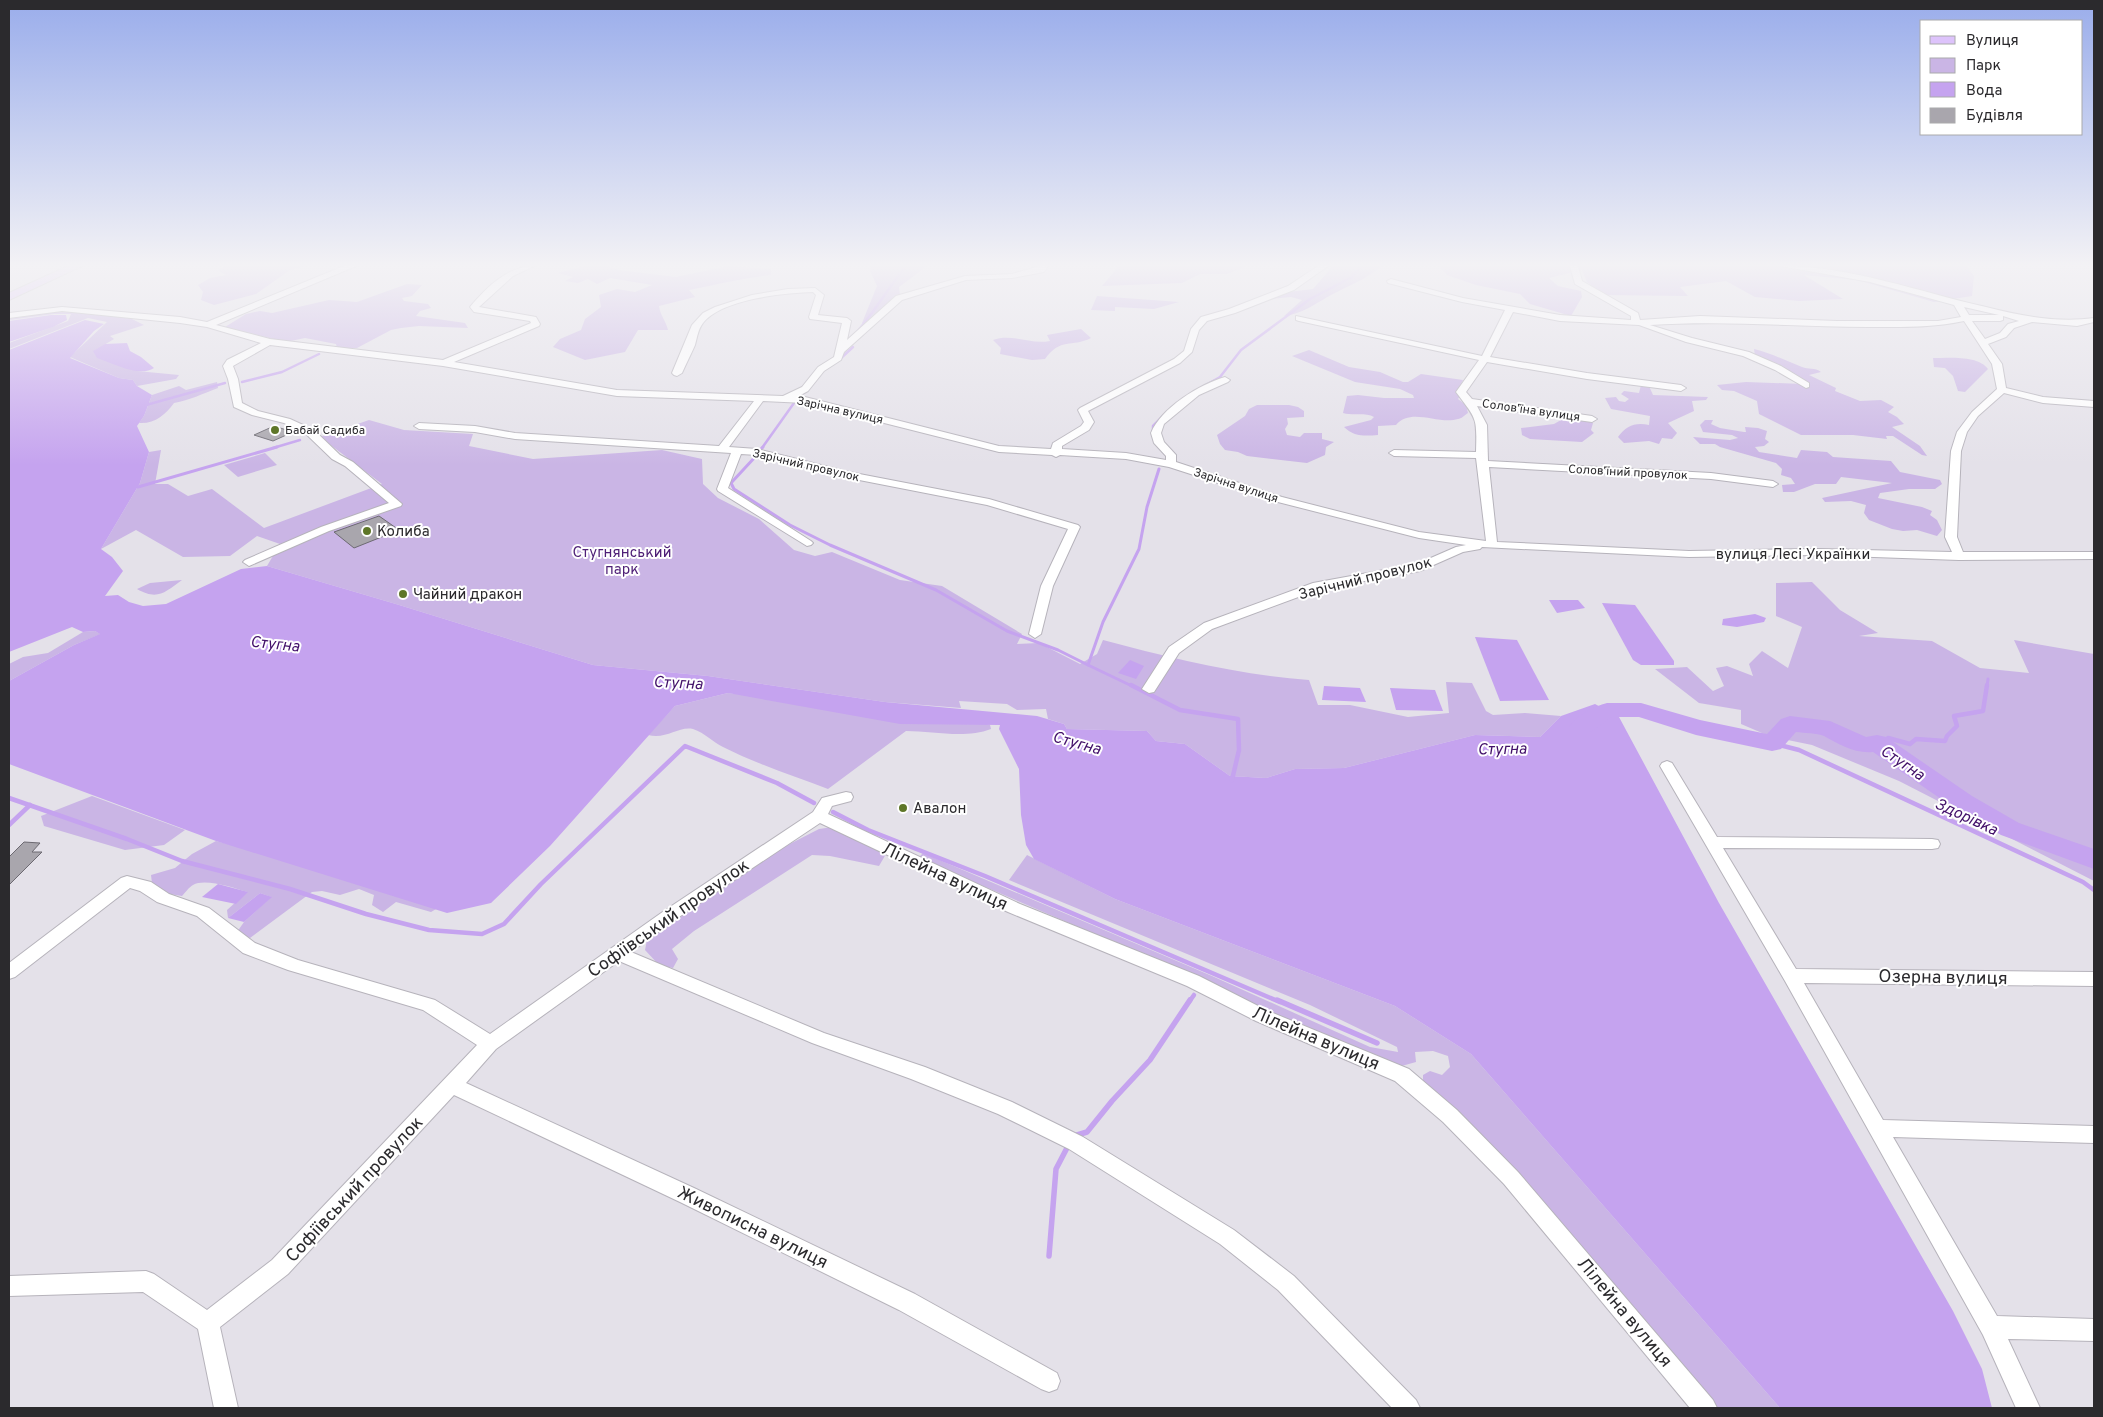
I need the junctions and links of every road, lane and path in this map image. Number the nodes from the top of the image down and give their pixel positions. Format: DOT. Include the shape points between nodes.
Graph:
graph roads {
  1 [pos="234,332"];
  2 [pos="517,332"];
  3 [pos="695,332"];
  4 [pos="843,332"];
  5 [pos="861,332"];
  6 [pos="1194,332"];
  7 [pos="1363,332"];
  8 [pos="1498,332"];
  9 [pos="1664,332"];
  10 [pos="1976,332"];
  11 [pos="2005,332"];
  12 [pos="269,342"];
  13 [pos="1983,343"];
  14 [pos="839,352"];
  15 [pos="1485,359"];
  16 [pos="443,363"];
  17 [pos="676,373"];
  18 [pos="1226,380"];
  19 [pos="1806,385"];
  20 [pos="1681,388"];
  21 [pos="2002,390"];
  22 [pos="761,398"];
  23 [pos="787,398"];
  24 [pos="1470,402"];
  25 [pos="2094,404"];
  26 [pos="1592,419"];
  27 [pos="419,426"];
  28 [pos="721,450"];
  29 [pos="736,451"];
  30 [pos="1394,453"];
  31 [pos="1056,454"];
  32 [pos="1482,460"];
  33 [pos="1171,464"];
  34 [pos="1773,484"];
  35 [pos="807,543"];
  36 [pos="1492,545"];
  37 [pos="1959,556"];
  38 [pos="2094,556"];
  39 [pos="249,562"];
  40 [pos="1035,634"];
  41 [pos="1149,689"];
  42 [pos="1667,766"];
  43 [pos="846,797"];
  44 [pos="819,816"];
  45 [pos="1712,842"];
  46 [pos="1932,844"];
  47 [pos="617,953"];
  48 [pos="9,972"];
  49 [pos="1791,976"];
  50 [pos="2094,979"];
  51 [pos="490,1044"];
  52 [pos="452,1085"];
  53 [pos="1878,1128"];
  54 [pos="2094,1134"];
  55 [pos="9,1286"];
  56 [pos="208,1322"];
  57 [pos="1991,1327"];
  58 [pos="2094,1330"];
  59 [pos="1049,1381"];
  60 [pos="226,1408"];
  61 [pos="1408,1408"];
  62 [pos="1705,1408"];
  63 [pos="2028,1408"];
  1 -- 12 [label="street, Зарічна вулиця"];
  2 -- 16 [label="street"];
  3 -- 17 [label="street"];
  4 -- 14 [label="street"];
  5 -- 14 [label="street"];
  6 -- 31 [label="street" via="1188,352 1177,361 1083,410 1090,422 1057,445"];
  7 -- 15 [label="street"];
  8 -- 15 [label="street, Соловʼїна вулиця"];
  9 -- 19 [label="street" via="1746,354"];
  10 -- 13 [label="street"];
  11 -- 13 [label="street"];
  12 -- 16 [label="street, Зарічна вулиця"];
  12 -- 39 [label="street" via="230,362 228,366 237,405 310,432 336,457 397,504 325,529"];
  13 -- 21 [label="street" via="1997,364"];
  14 -- 23 [label="street" via="838,358 821,369 805,389"];
  15 -- 20 [label="street"];
  15 -- 24 [label="street, Соловʼїна вулиця" via="1461,392"];
  16 -- 22 [label="street, Зарічна вулиця" via="617,393"];
  18 -- 33 [label="street" via="1206,387 1160,423 1156,433 1159,443 1171,455"];
  21 -- 25 [label="street" via="2043,400"];
  21 -- 37 [label="street" via="1973,417 1962,432 1956,451 1951,537"];
  22 -- 23 [label="street, Зарічна вулиця"];
  22 -- 28 [label="street"];
  23 -- 31 [label="street, Зарічна вулиця" via="999,449"];
  24 -- 26 [label="street, Соловʼїна вулиця"];
  24 -- 32 [label="street, Соловʼїна вулиця" via="1482,425"];
  27 -- 28 [label="street, Зарічний провулок"];
  28 -- 29 [label="street, Зарічний провулок"];
  29 -- 35 [label="street" via="722,489"];
  29 -- 40 [label="street, Зарічний провулок" via="757,452 849,475 989,502 1074,527 1047,586"];
  30 -- 32 [label="street, Соловʼїний провулок"];
  31 -- 33 [label="street, Зарічна вулиця" via="1126,456"];
  32 -- 34 [label="street, Соловʼїний провулок" via="1711,476"];
  32 -- 36 [label="street"];
  33 -- 36 [label="street, Зарічна вулиця" via="1278,499 1419,535"];
  36 -- 37 [label="street, вулиця Лесі Українки" via="1689,554 1817,552"];
  36 -- 41 [label="street, Зарічний провулок" via="1460,549 1420,567 1317,586 1208,626 1174,650"];
  37 -- 38 [label="street, вулиця Лесі Українки"];
  42 -- 45 [label="street"];
  43 -- 44 [label="street, Софіївський провулок" via="827,802"];
  44 -- 47 [label="street, Софіївський провулок"];
  44 -- 62 [label="street, Лілейна вулиця" via="1014,908 1192,981 1262,1016 1402,1075 1450,1116 1511,1178"];
  45 -- 46 [label="street"];
  45 -- 49 [label="street"];
  47 -- 51 [label="street, Софіївський провулок"];
  47 -- 61 [label="street" via="818,1038 1005,1108 1076,1143 1227,1237 1286,1283"];
  48 -- 51 [label="street" via="127,882 145,886 163,898 203,912 249,948 429,1005"];
  49 -- 50 [label="street, Озерна вулиця"];
  49 -- 53 [label="street"];
  51 -- 52 [label="street, Софіївський провулок"];
  52 -- 56 [label="street, Софіївський провулок" via="280,1267"];
  52 -- 59 [label="street, Живописна вулиця" via="898,1297"];
  53 -- 54 [label="street"];
  53 -- 57 [label="street"];
  55 -- 56 [label="street" via="146,1281"];
  56 -- 60 [label="street"];
  57 -- 58 [label="street"];
  57 -- 63 [label="street"];
}
